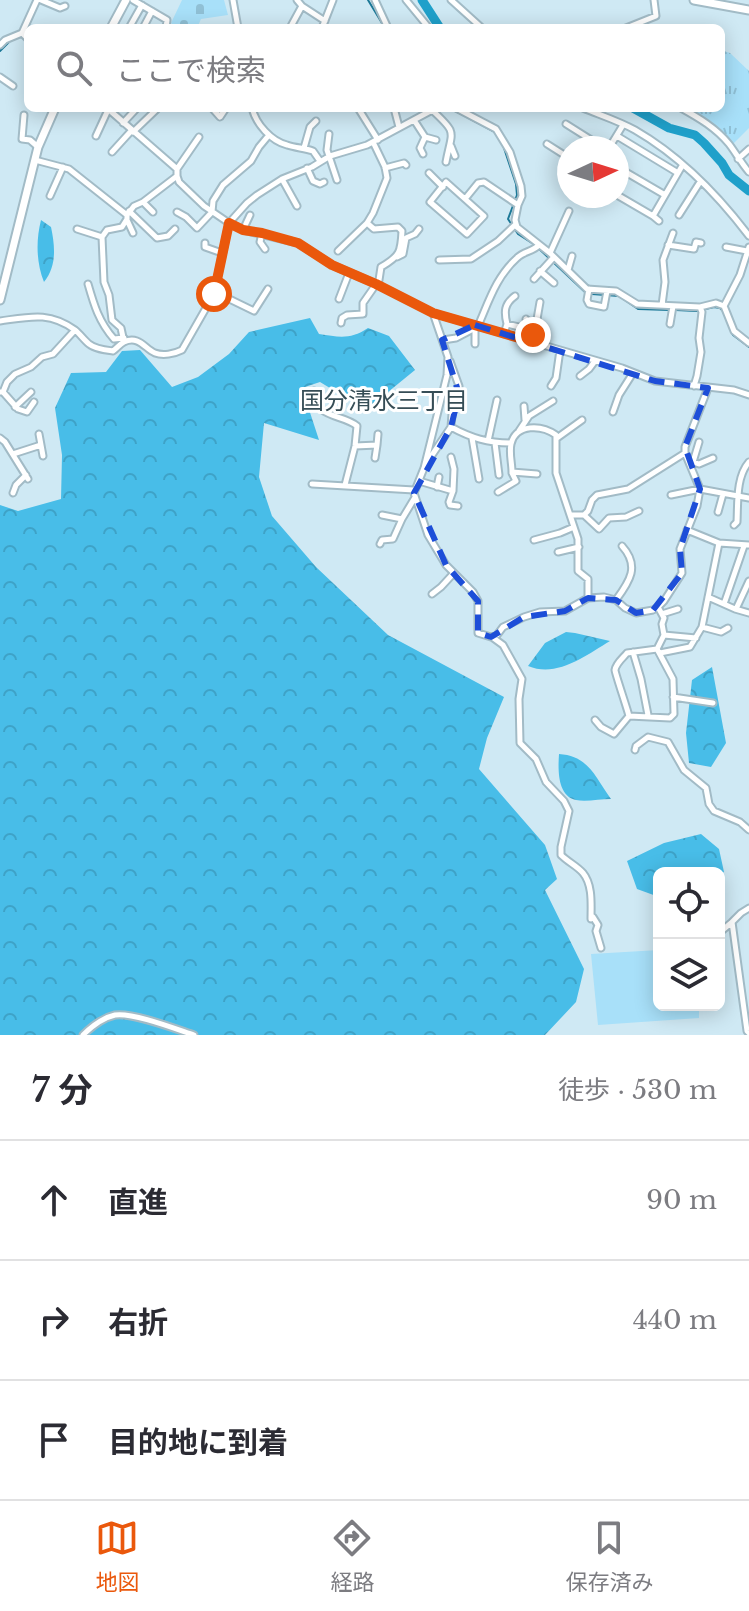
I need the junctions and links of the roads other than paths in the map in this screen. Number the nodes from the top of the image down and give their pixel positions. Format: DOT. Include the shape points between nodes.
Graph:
graph roads {
  1 [pos="126,0"];
  2 [pos="133,0"];
  3 [pos="233,0"];
  4 [pos="297,0"];
  5 [pos="333,0"];
  6 [pos="375,0"];
  7 [pos="406,0"];
  8 [pos="451,0"];
  9 [pos="654,0"];
  10 [pos="694,0"];
  11 [pos="41,1"];
  12 [pos="142,5"];
  13 [pos="65,6"];
  14 [pos="302,6"];
  15 [pos="744,6"];
  16 [pos="152,11"];
  17 [pos="31,24"];
  18 [pos="115,24"];
  19 [pos="131,24"];
  20 [pos="145,24"];
  21 [pos="165,24"];
  22 [pos="238,24"];
  23 [pos="292,24"];
  24 [pos="322,24"];
  25 [pos="323,24"];
  26 [pos="386,24"];
  27 [pos="426,24"];
  28 [pos="478,24"];
  29 [pos="636,24"];
  30 [pos="24,36"];
  31 [pos="0,45"];
  32 [pos="0,77"];
  33 [pos="13,86"];
  34 [pos="53,112"];
  35 [pos="106,112"];
  36 [pos="110,112"];
  37 [pos="133,112"];
  38 [pos="138,112"];
  39 [pos="154,112"];
  40 [pos="252,112"];
  41 [pos="360,112"];
  42 [pos="395,112"];
  43 [pos="429,112"];
  44 [pos="437,112"];
  45 [pos="464,112"];
  46 [pos="592,112"];
  47 [pos="688,112"];
  48 [pos="24,115"];
  49 [pos="145,120"];
  50 [pos="414,120"];
  51 [pos="316,121"];
  52 [pos="123,123"];
  53 [pos="566,124"];
  54 [pos="623,125"];
  55 [pos="399,127"];
  56 [pos="132,131"];
  57 [pos="329,134"];
  58 [pos="269,135"];
  59 [pos="96,136"];
  60 [pos="586,136"];
  61 [pos="617,136"];
  62 [pos="199,137"];
  63 [pos="425,137"];
  64 [pos="436,140"];
  65 [pos="376,141"];
  66 [pos="629,143"];
  67 [pos="547,144"];
  68 [pos="450,145"];
  69 [pos="38,147"];
  70 [pos="304,148"];
  71 [pos="749,149"];
  72 [pos="557,150"];
  73 [pos="112,152"];
  74 [pos="423,154"];
  75 [pos="330,156"];
  76 [pos="455,156"];
  77 [pos="738,159"];
  78 [pos="35,160"];
  79 [pos="320,161"];
  80 [pos="446,162"];
  81 [pos="406,165"];
  82 [pos="682,166"];
  83 [pos="63,167"];
  84 [pos="307,168"];
  85 [pos="385,168"];
  86 [pos="749,172"];
  87 [pos="177,173"];
  88 [pos="429,173"];
  89 [pos="678,173"];
  90 [pos="629,174"];
  91 [pos="282,179"];
  92 [pos="337,180"];
  93 [pos="324,182"];
  94 [pos="700,182"];
  95 [pos="443,187"];
  96 [pos="665,195"];
  97 [pos="50,196"];
  98 [pos="465,199"];
  99 [pos="143,202"];
  100 [pos="629,202"];
  101 [pos="516,203"];
  102 [pos="297,206"];
  103 [pos="569,211"];
  104 [pos="153,212"];
  105 [pos="177,212"];
  106 [pos="212,212"];
  107 [pos="128,215"];
  108 [pos="250,215"];
  109 [pos="679,215"];
  110 [pos="653,216"];
  111 [pos="659,221"];
  112 [pos="229,223"];
  113 [pos="367,223"];
  114 [pos="514,226"];
  115 [pos="77,229"];
  116 [pos="175,229"];
  117 [pos="419,229"];
  118 [pos="243,230"];
  119 [pos="133,233"];
  120 [pos="262,233"];
  121 [pos="673,233"];
  122 [pos="749,236"];
  123 [pos="102,237"];
  124 [pos="205,243"];
  125 [pos="701,243"];
  126 [pos="668,245"];
  127 [pos="538,246"];
  128 [pos="726,247"];
  129 [pos="265,249"];
  130 [pos="748,249"];
  131 [pos="338,251"];
  132 [pos="222,253"];
  133 [pos="572,256"];
  134 [pos="551,257"];
  135 [pos="396,258"];
  136 [pos="439,260"];
  137 [pos="568,270"];
  138 [pos="540,271"];
  139 [pos="349,273"];
  140 [pos="534,279"];
  141 [pos="554,283"];
  142 [pos="88,284"];
  143 [pos="376,284"];
  144 [pos="268,289"];
  145 [pos="215,292"];
  146 [pos="589,292"];
  147 [pos="607,293"];
  148 [pos="515,296"];
  149 [pos="339,299"];
  150 [pos="0,300"];
  151 [pos="540,302"];
  152 [pos="662,305"];
  153 [pos="724,306"];
  154 [pos="673,309"];
  155 [pos="701,309"];
  156 [pos="433,313"];
  157 [pos="526,319"];
  158 [pos="0,321"];
  159 [pos="341,323"];
  160 [pos="507,324"];
  161 [pos="670,324"];
  162 [pos="476,327"];
  163 [pos="519,327"];
  164 [pos="535,327"];
  165 [pos="75,330"];
  166 [pos="504,334"];
  167 [pos="124,340"];
  168 [pos="442,340"];
  169 [pos="533,342"];
  170 [pos="749,343"];
  171 [pos="475,344"];
  172 [pos="560,350"];
  173 [pos="448,357"];
  174 [pos="595,361"];
  175 [pos="633,373"];
  176 [pos="580,376"];
  177 [pos="551,386"];
  178 [pos="694,386"];
  179 [pos="708,388"];
  180 [pos="314,391"];
  181 [pos="2,392"];
  182 [pos="31,392"];
  183 [pos="749,395"];
  184 [pos="497,400"];
  185 [pos="553,401"];
  186 [pos="34,402"];
  187 [pos="524,406"];
  188 [pos="15,407"];
  189 [pos="613,412"];
  190 [pos="582,420"];
  191 [pos="525,421"];
  192 [pos="451,427"];
  193 [pos="519,432"];
  194 [pos="39,434"];
  195 [pos="378,434"];
  196 [pos="0,438"];
  197 [pos="472,438"];
  198 [pos="557,438"];
  199 [pos="492,442"];
  200 [pos="699,442"];
  201 [pos="512,443"];
  202 [pos="41,445"];
  203 [pos="377,445"];
  204 [pos="355,446"];
  205 [pos="685,453"];
  206 [pos="13,454"];
  207 [pos="43,456"];
  208 [pos="451,457"];
  209 [pos="375,458"];
  210 [pos="713,458"];
  211 [pos="749,462"];
  212 [pos="692,463"];
  213 [pos="424,468"];
  214 [pos="512,472"];
  215 [pos="537,474"];
  216 [pos="499,475"];
  217 [pos="439,477"];
  218 [pos="479,479"];
  219 [pos="419,481"];
  220 [pos="312,484"];
  221 [pos="345,485"];
  222 [pos="437,487"];
  223 [pos="501,488"];
  224 [pos="700,489"];
  225 [pos="414,490"];
  226 [pos="453,491"];
  227 [pos="13,493"];
  228 [pos="723,494"];
  229 [pos="671,495"];
  230 [pos="739,497"];
  231 [pos="749,498"];
  232 [pos="415,499"];
  233 [pos="458,506"];
  234 [pos="639,511"];
  235 [pos="718,512"];
  236 [pos="382,515"];
  237 [pos="570,515"];
  238 [pos="584,515"];
  239 [pos="402,519"];
  240 [pos="734,525"];
  241 [pos="574,527"];
  242 [pos="687,530"];
  243 [pos="534,540"];
  244 [pos="719,543"];
  245 [pos="380,544"];
  246 [pos="622,546"];
  247 [pos="747,546"];
  248 [pos="579,547"];
  249 [pos="558,552"];
  250 [pos="453,574"];
  251 [pos="749,581"];
  252 [pos="432,594"];
  253 [pos="708,597"];
  254 [pos="588,598"];
  255 [pos="616,600"];
  256 [pos="724,604"];
  257 [pos="658,607"];
  258 [pos="678,609"];
  259 [pos="735,609"];
  260 [pos="749,613"];
  261 [pos="662,614"];
  262 [pos="702,627"];
  263 [pos="728,628"];
  264 [pos="664,635"];
  265 [pos="491,637"];
  266 [pos="697,638"];
  267 [pos="659,651"];
  268 [pos="633,652"];
  269 [pos="673,697"];
  270 [pos="713,703"];
  271 [pos="648,715"];
  272 [pos="629,716"];
  273 [pos="595,720"];
  274 [pos="635,750"];
  275 [pos="749,830"];
  276 [pos="749,908"];
  277 [pos="732,922"];
  278 [pos="725,928"];
  279 [pos="601,948"];
  280 [pos="749,963"];
  281 [pos="738,965"];
  282 [pos="749,1033"];
  283 [pos="83,1035"];
  284 [pos="194,1035"];
  1 -- 18 [label="main road"];
  2 -- 12 [label="street"];
  3 -- 22 [label="street"];
  4 -- 14 [label="street"];
  5 -- 25 [label="street"];
  6 -- 26 [label="street"];
  7 -- 27 [label="street"];
  8 -- 28 [label="street"];
  9 -- 29 [label="street" via="656,16"];
  10 -- 15 [label="main road"];
  11 -- 13 [label="street"];
  11 -- 17 [label="street"];
  12 -- 16 [label="street"];
  12 -- 19 [label="street"];
  14 -- 23 [label="street"];
  14 -- 24 [label="street"];
  16 -- 20 [label="street"];
  16 -- 21 [label="street" via="167,20"];
  30 -- 31 [label="street" via="12,36"];
  32 -- 33 [label="street"];
  34 -- 69 [label="main road"];
  35 -- 59 [label="street"];
  36 -- 52 [label="street"];
  37 -- 52 [label="street"];
  38 -- 49 [label="street"];
  39 -- 49 [label="street"];
  40 -- 58 [label="street"];
  41 -- 65 [label="street"];
  42 -- 55 [label="street"];
  43 -- 50 [label="street"];
  44 -- 68 [label="street" via="450,127"];
  45 -- 101 [label="street" via="496,129 510,152 521,186"];
  46 -- 54 [label="street"];
  47 -- 77 [label="street" via="706,122"];
  48 -- 69 [label="street" via="22,139"];
  49 -- 56 [label="street"];
  50 -- 55 [label="street"];
  50 -- 63 [label="street"];
  51 -- 70 [label="street"];
  52 -- 56 [label="street"];
  53 -- 60 [label="street"];
  54 -- 61 [label="street"];
  54 -- 82 [label="street"];
  55 -- 65 [label="street"];
  56 -- 73 [label="street"];
  56 -- 87 [label="street"];
  57 -- 75 [label="street"];
  58 -- 70 [label="street"];
  58 -- 106 [label="street" via="251,161 223,185"];
  62 -- 87 [label="street"];
  63 -- 64 [label="street"];
  63 -- 74 [label="street"];
  65 -- 75 [label="street"];
  65 -- 85 [label="street"];
  66 -- 89 [label="street"];
  67 -- 72 [label="street"];
  68 -- 76 [label="street"];
  68 -- 80 [label="street"];
  69 -- 78 [label="main road"];
  70 -- 79 [label="street"];
  71 -- 77 [label="street"];
  75 -- 79 [label="street"];
  75 -- 92 [label="street"];
  77 -- 86 [label="street"];
  78 -- 83 [label="street"];
  78 -- 150 [label="main road"];
  79 -- 84 [label="street"];
  81 -- 85 [label="street"];
  82 -- 89 [label="street"];
  82 -- 94 [label="street"];
  83 -- 97 [label="street"];
  83 -- 107 [label="street"];
  84 -- 91 [label="street"];
  84 -- 93 [label="street" via="313,181"];
  85 -- 113 [label="street" via="387,178"];
  87 -- 99 [label="street"];
  87 -- 106 [label="street" via="179,182"];
  88 -- 95 [label="street"];
  89 -- 96 [label="street"];
  90 -- 96 [label="street"];
  91 -- 102 [label="street"];
  91 -- 112 [label="street"];
  94 -- 109 [label="street"];
  94 -- 122 [label="street"];
  95 -- 98 [label="street" via="446,182"];
  95 -- 98 [label="street" via="430,202 467,234 484,216"];
  96 -- 110 [label="street"];
  98 -- 101 [label="street" via="484,182"];
  99 -- 104 [label="street"];
  99 -- 107 [label="street"];
  100 -- 110 [label="street"];
  101 -- 114 [label="street"];
  103 -- 134 [label="street"];
  105 -- 106 [label="street" via="197,228"];
  106 -- 112 [label="street"];
  107 -- 116 [label="street" via="157,238"];
  107 -- 119 [label="street"];
  107 -- 123 [label="street" via="122,227 107,230"];
  108 -- 118 [label="street"];
  110 -- 111 [label="street"];
  112 -- 118 [label="street"];
  112 -- 132 [label="street"];
  113 -- 131 [label="street"];
  113 -- 135 [label="street" via="374,229 402,231"];
  114 -- 127 [label="street"];
  114 -- 136 [label="street" via="471,259"];
  115 -- 123 [label="street"];
  117 -- 135 [label="street" via="406,238 403,254"];
  118 -- 120 [label="street"];
  120 -- 129 [label="street"];
  120 -- 139 [label="street" via="298,243"];
  121 -- 126 [label="street"];
  123 -- 167 [label="street" via="112,320"];
  124 -- 132 [label="street"];
  125 -- 126 [label="street" via="696,242 694,252"];
  126 -- 152 [label="street"];
  127 -- 134 [label="street"];
  127 -- 162 [label="street" via="505,268"];
  128 -- 130 [label="street"];
  130 -- 153 [label="street"];
  132 -- 145 [label="street"];
  133 -- 137 [label="street"];
  134 -- 137 [label="street"];
  134 -- 138 [label="street"];
  135 -- 143 [label="street" via="381,267"];
  137 -- 146 [label="street"];
  138 -- 140 [label="street"];
  138 -- 141 [label="street"];
  139 -- 143 [label="street"];
  139 -- 149 [label="street"];
  142 -- 167 [label="street" via="104,327 114,339"];
  143 -- 156 [label="street"];
  143 -- 159 [label="street" via="363,303 363,314 347,315"];
  144 -- 145 [label="street" via="254,311"];
  145 -- 167 [label="street" via="182,350 154,353 144,343"];
  146 -- 147 [label="street"];
  146 -- 147 [label="street" via="589,304 604,307"];
  147 -- 152 [label="street" via="616,291 637,304"];
  148 -- 160 [label="street" via="506,305"];
  151 -- 164 [label="street"];
  152 -- 154 [label="street"];
  153 -- 155 [label="street" via="716,303"];
  153 -- 170 [label="street" via="734,331"];
  154 -- 155 [label="street"];
  154 -- 161 [label="street"];
  155 -- 178 [label="street"];
  156 -- 162 [label="street"];
  156 -- 168 [label="street"];
  157 -- 164 [label="street"];
  158 -- 165 [label="street" via="48,316"];
  160 -- 163 [label="street"];
  160 -- 166 [label="street"];
  162 -- 166 [label="street"];
  162 -- 168 [label="street"];
  162 -- 171 [label="street"];
  164 -- 169 [label="street"];
  165 -- 167 [label="street" via="103,349 113,351"];
  165 -- 181 [label="street" via="53,354 15,374"];
  166 -- 169 [label="street"];
  168 -- 173 [label="street"];
  169 -- 172 [label="street"];
  172 -- 174 [label="street"];
  172 -- 177 [label="street" via="558,380"];
  173 -- 192 [label="street" via="459,386"];
  173 -- 213 [label="street"];
  174 -- 175 [label="street"];
  174 -- 176 [label="street"];
  175 -- 178 [label="street"];
  175 -- 189 [label="street"];
  178 -- 179 [label="street"];
  179 -- 183 [label="street"];
  179 -- 205 [label="street"];
  180 -- 204 [label="street" via="318,406 328,415 357,426"];
  181 -- 188 [label="street"];
  182 -- 188 [label="street"];
  184 -- 199 [label="street"];
  185 -- 191 [label="street"];
  186 -- 188 [label="street" via="27,412"];
  187 -- 191 [label="street"];
  190 -- 198 [label="street"];
  191 -- 193 [label="street"];
  192 -- 197 [label="street"];
  192 -- 213 [label="street"];
  193 -- 198 [label="street" via="550,430"];
  193 -- 201 [label="street"];
  194 -- 202 [label="street"];
  195 -- 203 [label="street"];
  196 -- 206 [label="street"];
  197 -- 199 [label="street"];
  197 -- 218 [label="street"];
  198 -- 237 [label="street" via="556,473"];
  199 -- 201 [label="street"];
  199 -- 216 [label="street"];
  200 -- 212 [label="street"];
  201 -- 214 [label="street"];
  202 -- 206 [label="street"];
  202 -- 207 [label="street"];
  203 -- 204 [label="street"];
  203 -- 209 [label="street"];
  204 -- 221 [label="street"];
  205 -- 212 [label="street"];
  205 -- 238 [label="street" via="628,489 597,495"];
  206 -- 227 [label="street" via="27,477"];
  208 -- 226 [label="street"];
  210 -- 212 [label="street"];
  211 -- 230 [label="street" via="740,478"];
  212 -- 224 [label="street"];
  213 -- 219 [label="street"];
  214 -- 215 [label="street"];
  214 -- 223 [label="street" via="517,484"];
  217 -- 222 [label="street"];
  219 -- 222 [label="street"];
  219 -- 225 [label="street"];
  220 -- 221 [label="street"];
  221 -- 225 [label="street"];
  222 -- 226 [label="street"];
  224 -- 228 [label="street"];
  224 -- 229 [label="street"];
  224 -- 242 [label="street"];
  225 -- 232 [label="street"];
  226 -- 233 [label="street" via="449,502"];
  228 -- 230 [label="street"];
  228 -- 235 [label="street"];
  230 -- 231 [label="street"];
  230 -- 240 [label="street"];
  232 -- 239 [label="street"];
  232 -- 250 [label="street" via="428,535"];
  234 -- 238 [label="street" via="609,518 599,529"];
  236 -- 239 [label="street"];
  237 -- 238 [label="street"];
  237 -- 241 [label="street"];
  239 -- 245 [label="street" via="393,539"];
  241 -- 243 [label="street"];
  241 -- 248 [label="street"];
  242 -- 244 [label="street"];
  242 -- 257 [label="street" via="680,549 682,573"];
  244 -- 247 [label="street"];
  244 -- 253 [label="street"];
  246 -- 255 [label="street" via="631,563 631,580"];
  247 -- 256 [label="street"];
  248 -- 249 [label="street"];
  248 -- 254 [label="street" via="578,571 588,579"];
  250 -- 252 [label="street"];
  250 -- 265 [label="street" via="478,601 478,633"];
  251 -- 259 [label="street"];
  253 -- 256 [label="street"];
  253 -- 262 [label="street"];
  254 -- 255 [label="street"];
  254 -- 265 [label="street" via="565,611 524,617"];
  255 -- 257 [label="street" via="636,613"];
  256 -- 259 [label="street"];
  257 -- 261 [label="street"];
  258 -- 261 [label="street"];
  259 -- 260 [label="street"];
  261 -- 264 [label="street"];
  262 -- 263 [label="street" via="721,632"];
  262 -- 266 [label="street"];
  264 -- 266 [label="street"];
  264 -- 267 [label="street"];
  265 -- 279 [label="street" via="503,645 522,679 520,743 569,811 561,855 588,883 591,919 598,925"];
  266 -- 267 [label="street" via="690,647"];
  267 -- 268 [label="street"];
  267 -- 269 [label="street" via="673,679"];
  268 -- 271 [label="street"];
  268 -- 272 [label="street" via="615,670"];
  269 -- 270 [label="street"];
  269 -- 271 [label="street" via="670,718"];
  271 -- 272 [label="street"];
  272 -- 273 [label="street" via="614,734"];
  274 -- 275 [label="street" via="648,737 668,742 684,770 706,788 714,811"];
  276 -- 277 [label="street"];
  277 -- 278 [label="street"];
  277 -- 281 [label="street"];
  280 -- 281 [label="street"];
  281 -- 282 [label="street"];
  283 -- 284 [label="street" via="117,1015"];
}
